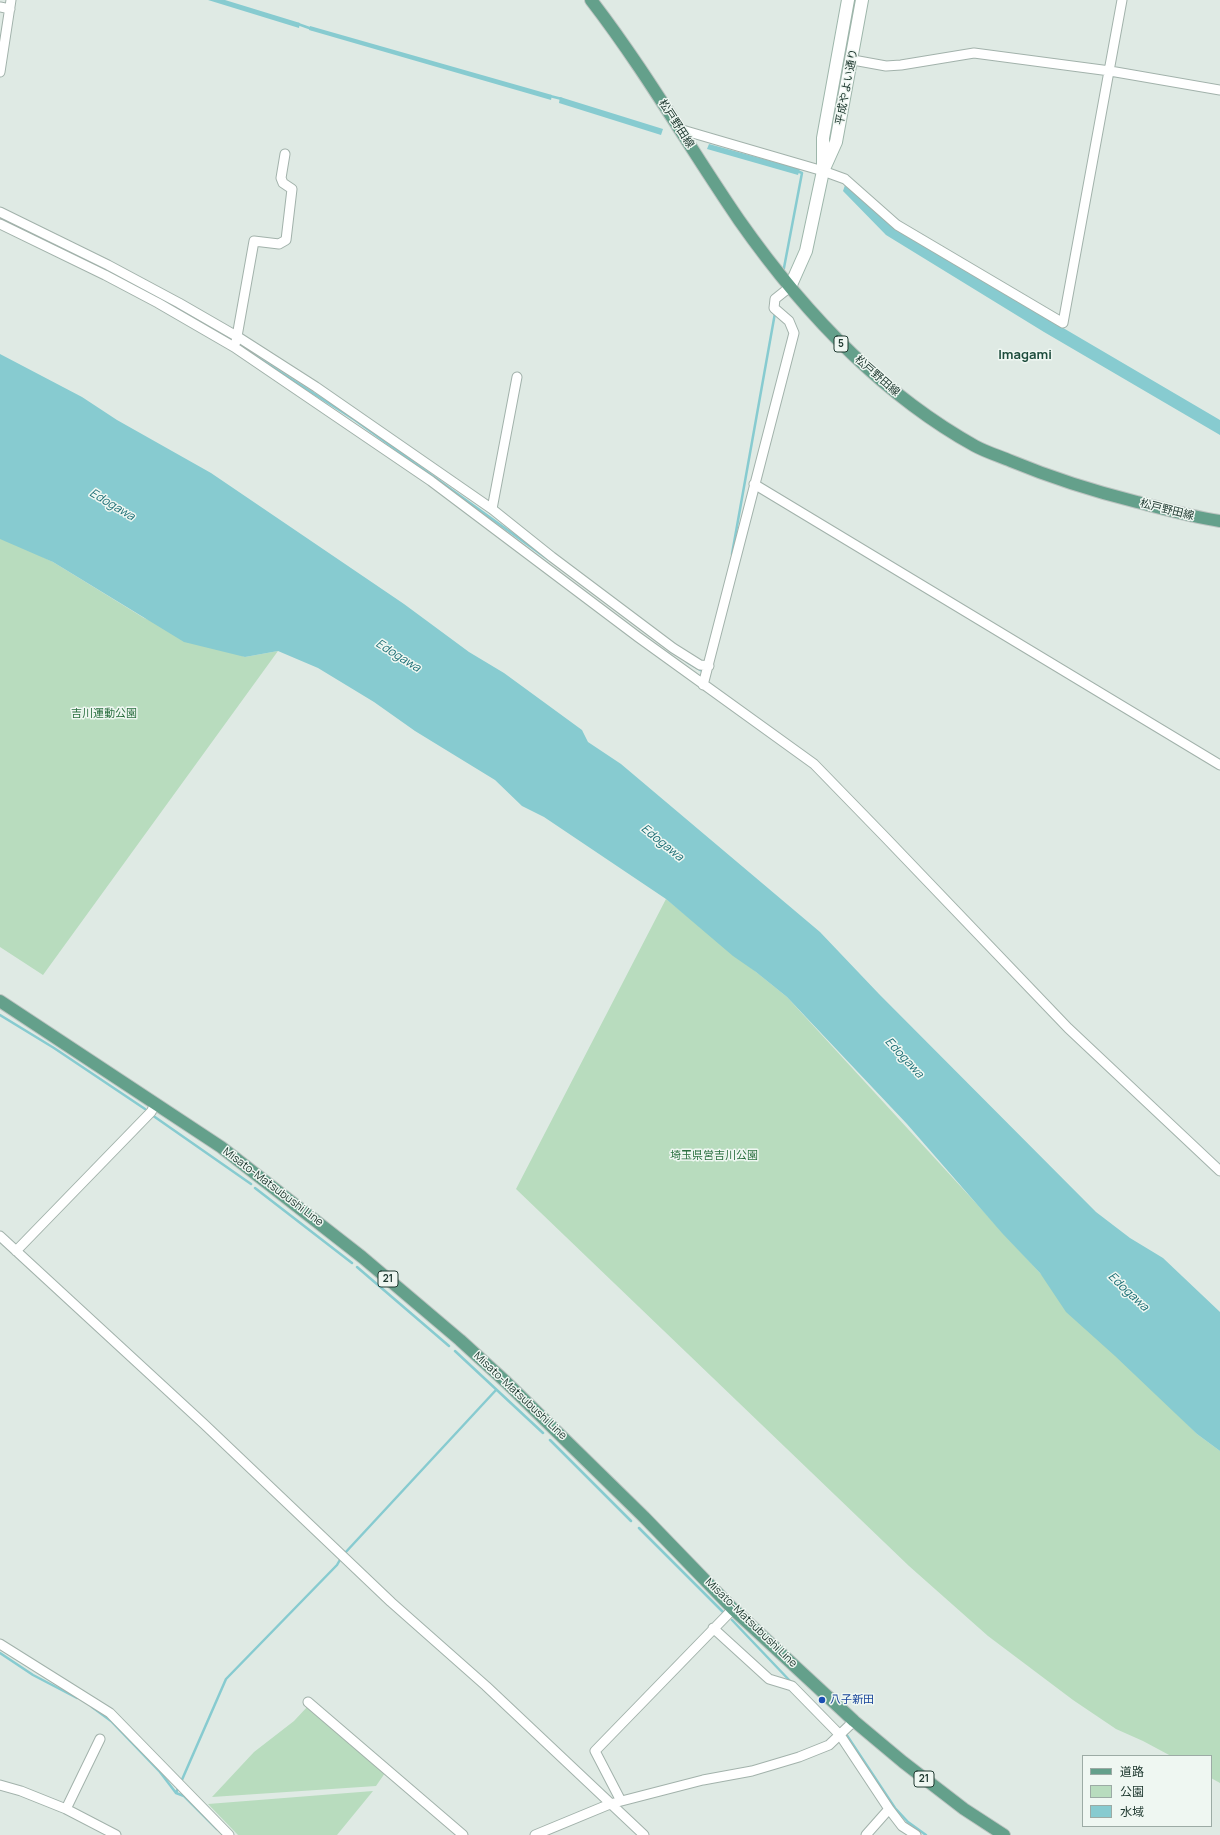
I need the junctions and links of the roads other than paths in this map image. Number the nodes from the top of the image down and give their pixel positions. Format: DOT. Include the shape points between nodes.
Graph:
graph roads {
  1 [pos="591,0"];
  2 [pos="848,0"];
  3 [pos="862,0"];
  4 [pos="1122,0"];
  5 [pos="11,4"];
  6 [pos="0,7"];
  7 [pos="852,60"];
  8 [pos="1110,71"];
  9 [pos="0,72"];
  10 [pos="1220,90"];
  11 [pos="679,129"];
  12 [pos="285,154"];
  13 [pos="823,171"];
  14 [pos="0,212"];
  15 [pos="0,224"];
  16 [pos="790,287"];
  17 [pos="238,337"];
  18 [pos="234,347"];
  19 [pos="517,377"];
  20 [pos="754,484"];
  21 [pos="492,509"];
  22 [pos="1220,521"];
  23 [pos="709,666"];
  24 [pos="703,685"];
  25 [pos="1220,765"];
  26 [pos="0,1001"];
  27 [pos="155,1105"];
  28 [pos="1220,1171"];
  29 [pos="0,1236"];
  30 [pos="16,1251"];
  31 [pos="733,1609"];
  32 [pos="713,1628"];
  33 [pos="0,1644"];
  34 [pos="308,1702"];
  35 [pos="854,1721"];
  36 [pos="840,1735"];
  37 [pos="100,1738"];
  38 [pos="0,1785"];
  39 [pos="621,1802"];
  40 [pos="610,1804"];
  41 [pos="66,1809"];
  42 [pos="889,1809"];
  43 [pos="1000,1834"];
  44 [pos="116,1835"];
  45 [pos="230,1835"];
  46 [pos="463,1835"];
  47 [pos="535,1835"];
  48 [pos="644,1835"];
  49 [pos="866,1835"];
  50 [pos="916,1835"];
  1 -- 11 [label="main road, 松戸野田線 / 5" via="619,36"];
  2 -- 13 [label="street, 平成やよい通り" via="823,138"];
  3 -- 7 [label="street, 平成やよい通り"];
  4 -- 8 [label="street"];
  5 -- 6 [label="street"];
  5 -- 9 [label="street"];
  7 -- 8 [label="street" via="900,66 974,53"];
  7 -- 13 [label="street, 平成やよい通り" via="836,142"];
  8 -- 10 [label="street"];
  8 -- 13 [label="street" via="1064,323 897,225 845,179"];
  11 -- 13 [label="street"];
  11 -- 16 [label="main road, 松戸野田線 / 5" via="740,221"];
  12 -- 17 [label="street" via="281,178 292,189 286,240 279,244 254,240"];
  13 -- 16 [label="street, 平成やよい通り" via="806,251"];
  14 -- 17 [label="street" via="108,265"];
  15 -- 18 [label="street" via="145,296"];
  16 -- 20 [label="street" via="775,299 774,308 789,321 794,333"];
  16 -- 22 [label="main road, 松戸野田線 / 5" via="836,340 872,372 906,401 976,446 1046,476 1097,492"];
  17 -- 18 [label="street"];
  17 -- 21 [label="street" via="316,387"];
  18 -- 24 [label="street" via="431,481"];
  19 -- 21 [label="street"];
  20 -- 23 [label="street" via="712,642"];
  20 -- 25 [label="street"];
  21 -- 23 [label="street" via="673,648 700,665"];
  23 -- 24 [label="street"];
  24 -- 28 [label="street" via="814,764 1068,1028"];
  26 -- 27 [label="main road, Misato-Matsubushi Line / 21"];
  27 -- 30 [label="street"];
  27 -- 31 [label="main road, Misato-Matsubushi Line / 21" via="221,1147 298,1205 460,1340 560,1434"];
  29 -- 30 [label="street"];
  30 -- 40 [label="street"];
  31 -- 32 [label="street"];
  31 -- 35 [label="main road, Misato-Matsubushi Line / 21"];
  32 -- 36 [label="street" via="769,1678 792,1686"];
  32 -- 39 [label="street" via="595,1751"];
  33 -- 45 [label="street" via="110,1713"];
  34 -- 46 [label="street"];
  35 -- 36 [label="street"];
  35 -- 43 [label="main road, Misato-Matsubushi Line / 21"];
  36 -- 39 [label="street" via="823,1747 799,1757 752,1771 703,1780"];
  36 -- 42 [label="street"];
  37 -- 41 [label="street"];
  38 -- 41 [label="street"];
  39 -- 40 [label="street"];
  40 -- 47 [label="street"];
  40 -- 48 [label="street"];
  41 -- 44 [label="street"];
  42 -- 49 [label="street"];
  42 -- 50 [label="street" via="902,1826"];
}
